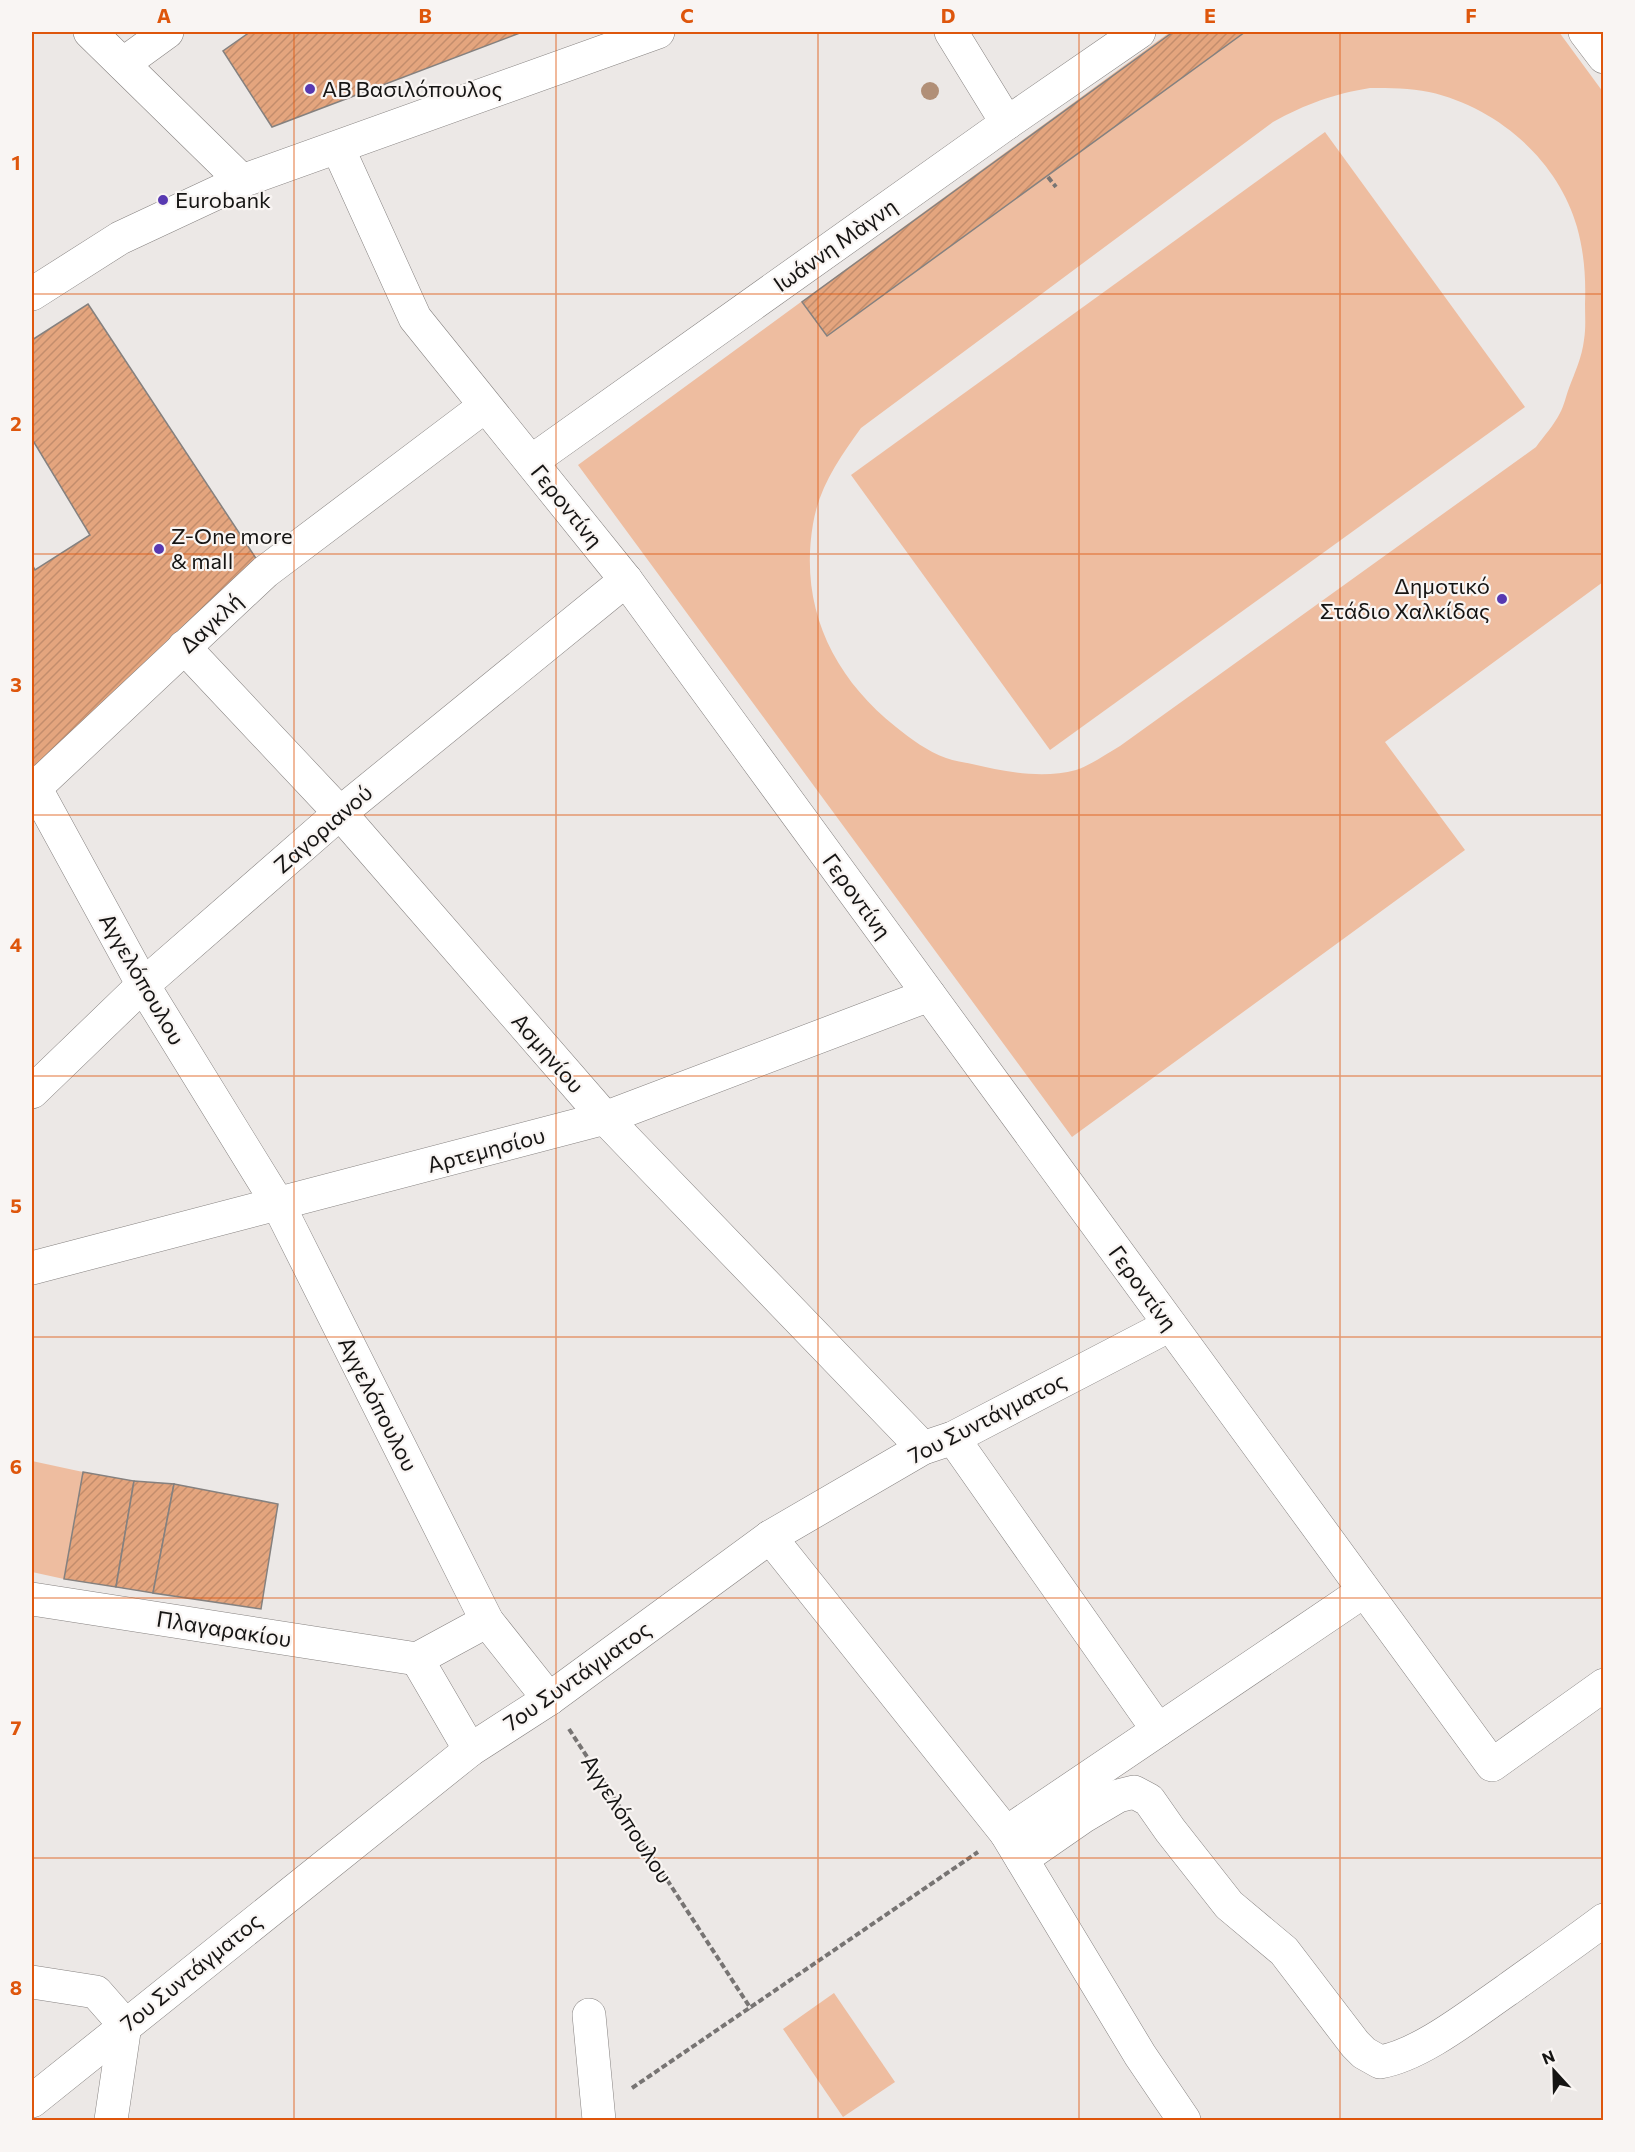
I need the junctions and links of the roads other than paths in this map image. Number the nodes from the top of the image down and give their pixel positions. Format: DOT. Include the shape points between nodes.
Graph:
graph roads {
  1 [pos="90,32"];
  2 [pos="167,32"];
  3 [pos="658,32"];
  4 [pos="951,32"];
  5 [pos="1139,32"];
  6 [pos="1585,32"];
  7 [pos="1604,57"];
  8 [pos="123,64"];
  9 [pos="1007,123"];
  10 [pos="338,148"];
  11 [pos="242,181"];
  12 [pos="32,294"];
  13 [pos="484,406"];
  14 [pos="532,461"];
  15 [pos="626,580"];
  16 [pos="184,646"];
  17 [pos="33,785"];
  18 [pos="340,813"];
  19 [pos="143,986"];
  20 [pos="929,995"];
  21 [pos="32,1092"];
  22 [pos="605,1118"];
  23 [pos="278,1204"];
  24 [pos="32,1268"];
  25 [pos="1170,1325"];
  26 [pos="938,1443"];
  27 [pos="770,1537"];
  28 [pos="1364,1591"];
  29 [pos="32,1599"];
  30 [pos="487,1621"];
  31 [pos="417,1659"];
  32 [pos="1604,1685"];
  33 [pos="549,1699"];
  34 [pos="1158,1730"];
  35 [pos="470,1750"];
  36 [pos="1014,1846"];
  37 [pos="1604,1920"];
  38 [pos="32,1982"];
  39 [pos="589,2015"];
  40 [pos="124,2025"];
  41 [pos="32,2101"];
  42 [pos="599,2115"];
  43 [pos="111,2121"];
  44 [pos="1184,2121"];
  1 -- 8 [label="street"];
  2 -- 8 [label="street"];
  3 -- 10 [label="street"];
  4 -- 9 [label="street"];
  5 -- 9 [label="street, Ιωάννη Μὰγνη"];
  6 -- 7 [label="street"];
  8 -- 11 [label="street"];
  9 -- 14 [label="street, Ιωάννη Μὰγνη"];
  10 -- 11 [label="street"];
  10 -- 13 [label="street, Γεροντίνη" via="415,318"];
  11 -- 12 [label="street" via="120,238"];
  13 -- 14 [label="street, Γεροντίνη"];
  13 -- 16 [label="street, Δαγκλή" via="266,572"];
  14 -- 15 [label="street, Γεροντίνη"];
  15 -- 18 [label="street, Ζαγοριανού"];
  15 -- 20 [label="street, Γεροντίνη"];
  16 -- 17 [label="street, Δαγκλή"];
  16 -- 18 [label="street, Ασμηνίου"];
  17 -- 19 [label="street, Αγγελόπουλου"];
  18 -- 19 [label="street, Ζαγοριανού"];
  18 -- 22 [label="street, Ασμηνίου"];
  19 -- 21 [label="street, Ζαγοριανού"];
  19 -- 23 [label="street, Αγγελόπουλου"];
  20 -- 22 [label="street, Αρτεμησίου"];
  20 -- 25 [label="street, Γεροντίνη"];
  22 -- 23 [label="street, Αρτεμησίου"];
  22 -- 26 [label="street, Ασμηνίου"];
  23 -- 24 [label="street, Αρτεμησίου"];
  23 -- 30 [label="street, Αγγελόπουλου"];
  25 -- 26 [label="street, 7ου Συντάγματος"];
  25 -- 28 [label="street, Γεροντίνη"];
  26 -- 27 [label="street, 7ου Συντάγματος"];
  26 -- 34 [label="street, Ασμηνίου"];
  27 -- 33 [label="street, 7ου Συντάγματος"];
  27 -- 36 [label="street"];
  28 -- 32 [label="street, Γεροντίνη" via="1492,1765"];
  28 -- 34 [label="street"];
  29 -- 31 [label="street, Πλαγαρακίου"];
  30 -- 31 [label="street"];
  30 -- 33 [label="street, Αγγελόπουλου"];
  31 -- 35 [label="street"];
  33 -- 35 [label="street, 7ου Συντάγματος"];
  34 -- 36 [label="street"];
  35 -- 40 [label="street, 7ου Συντάγματος"];
  36 -- 37 [label="street" via="1084,1816 1118,1796 1134,1792 1149,1800 1229,1905 1284,1951 1355,2044 1380,2062 1416,2050 1467,2018"];
  36 -- 44 [label="street"];
  38 -- 40 [label="street" via="96,1992"];
  39 -- 42 [label="street"];
  40 -- 41 [label="street, 7ου Συντάγματος"];
  40 -- 43 [label="street"];
}
